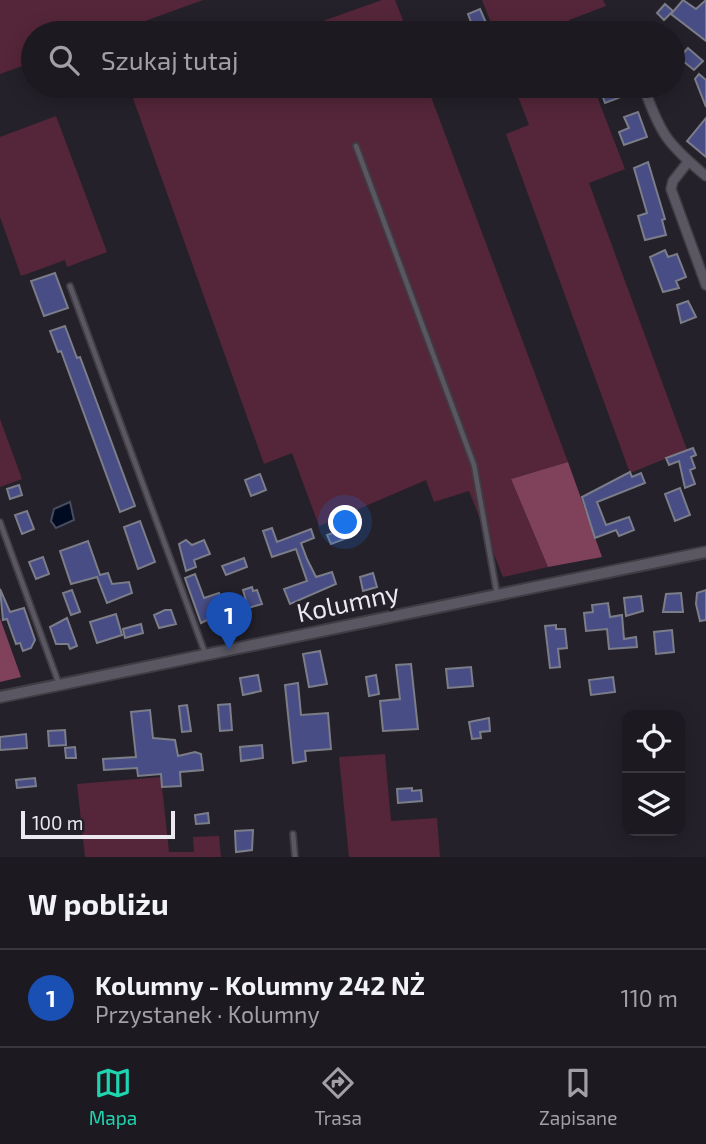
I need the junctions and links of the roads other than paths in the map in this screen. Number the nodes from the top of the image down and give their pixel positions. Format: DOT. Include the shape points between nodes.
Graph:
graph roads {
  1 [pos="648,98"];
  2 [pos="356,146"];
  3 [pos="688,162"];
  4 [pos="706,176"];
  5 [pos="706,285"];
  6 [pos="70,286"];
  7 [pos="0,522"];
  8 [pos="706,552"];
  9 [pos="497,595"];
  10 [pos="205,655"];
  11 [pos="59,685"];
  12 [pos="0,697"];
  13 [pos="293,834"];
  14 [pos="295,857"];
  1 -- 3 [label="street" via="660,131"];
  2 -- 9 [label="lane" via="474,465"];
  3 -- 4 [label="street"];
  3 -- 5 [label="street" via="671,189"];
  6 -- 10 [label="lane"];
  7 -- 11 [label="lane"];
  8 -- 9 [label="street, Kolumny"];
  9 -- 10 [label="street, Kolumny"];
  10 -- 11 [label="street, Kolumny"];
  11 -- 12 [label="street, Kolumny"];
  13 -- 14 [label="lane"];
}
